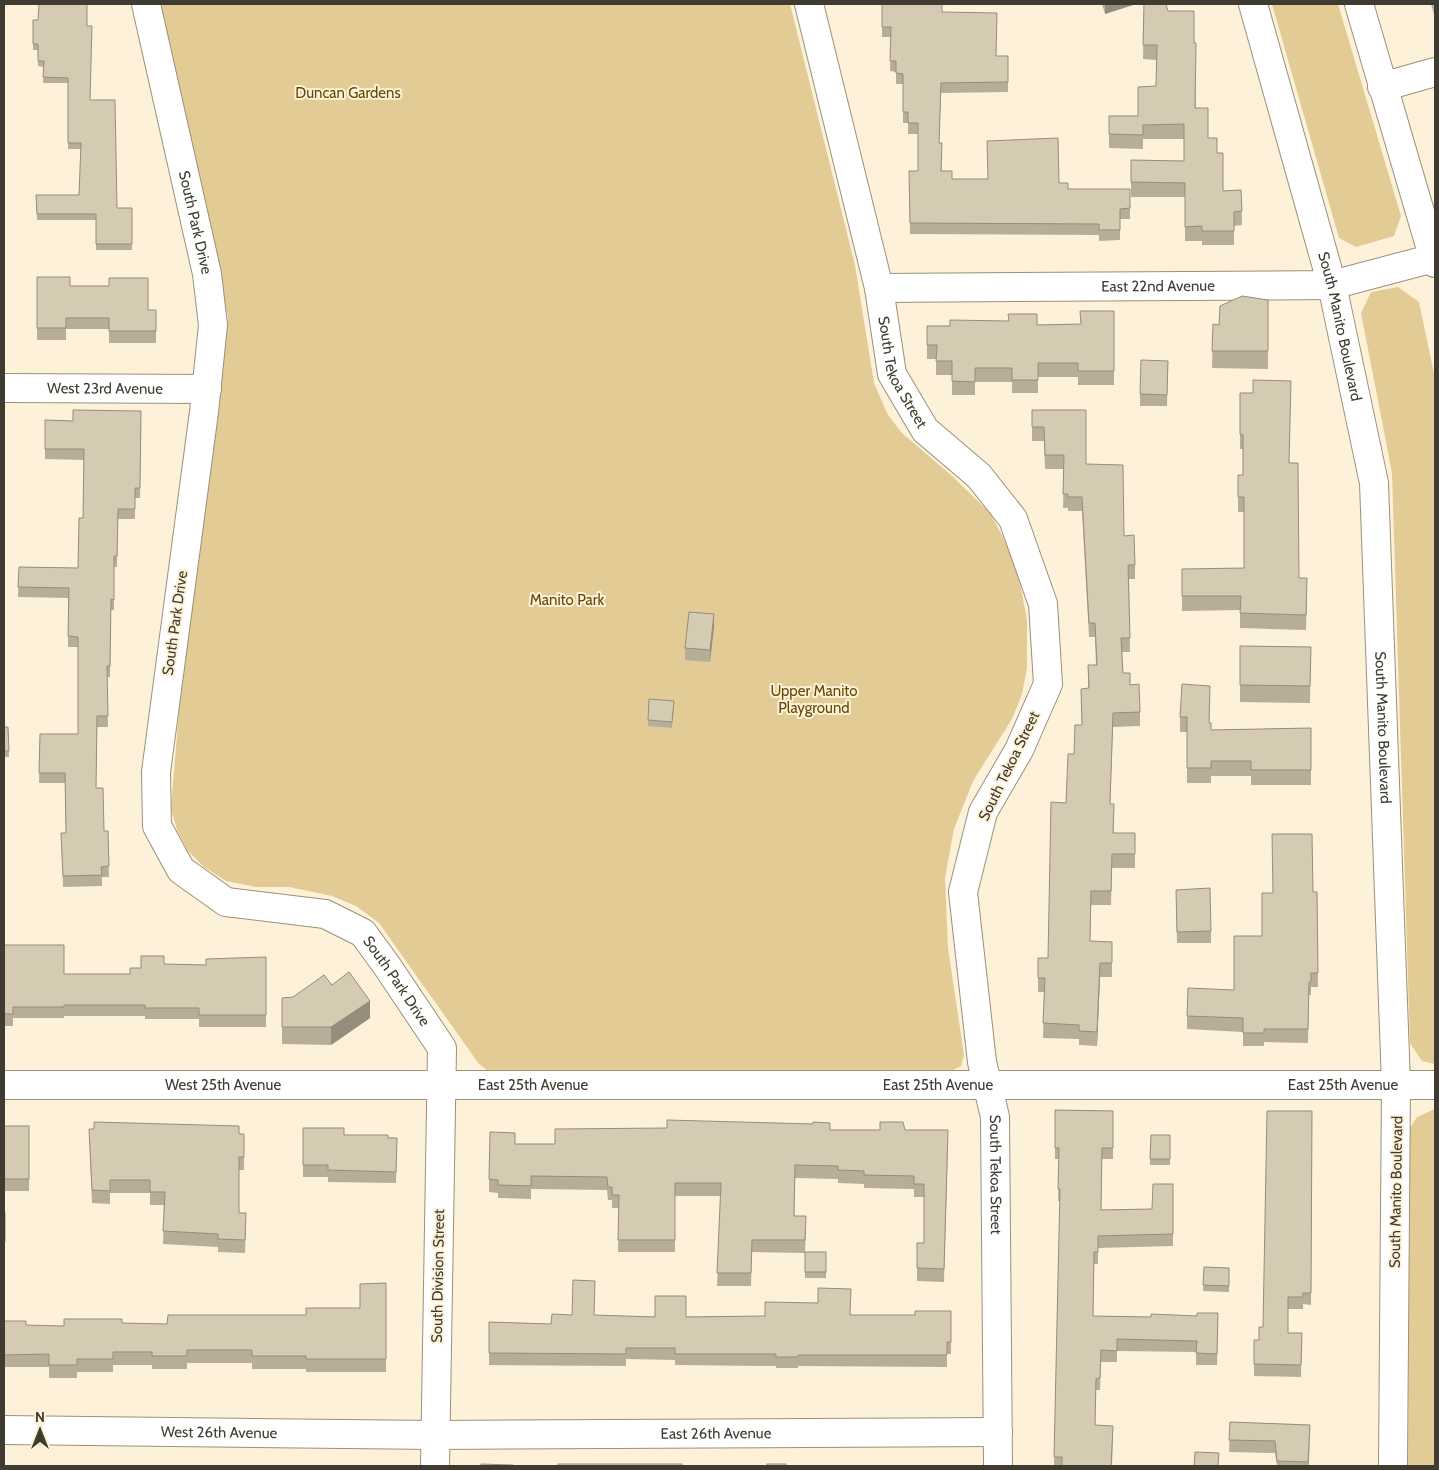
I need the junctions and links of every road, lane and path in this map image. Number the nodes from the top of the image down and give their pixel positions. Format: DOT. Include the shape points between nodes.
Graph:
graph roads {
  1 [pos="146,4"];
  2 [pos="809,4"];
  3 [pos="1253,4"];
  4 [pos="1359,4"];
  5 [pos="1435,72"];
  6 [pos="1382,87"];
  7 [pos="1435,260"];
  8 [pos="1332,285"];
  9 [pos="879,288"];
  10 [pos="4,388"];
  11 [pos="207,389"];
  12 [pos="988,1084"];
  13 [pos="1396,1084"];
  14 [pos="4,1085"];
  15 [pos="1435,1085"];
  16 [pos="441,1087"];
  17 [pos="4,1430"];
  18 [pos="998,1432"];
  19 [pos="435,1435"];
  20 [pos="435,1466"];
  21 [pos="998,1466"];
  22 [pos="1393,1466"];
  1 -- 11 [label="street, South Park Drive" via="207,274 213,324"];
  2 -- 9 [label="street, South Tekoa Street"];
  3 -- 8 [label="street, South Manito Boulevard"];
  4 -- 6 [label="street"];
  5 -- 6 [label="street"];
  6 -- 7 [label="street"];
  7 -- 8 [label="street, East 22nd Avenue"];
  8 -- 9 [label="street, East 22nd Avenue"];
  8 -- 13 [label="street, South Manito Boulevard" via="1374,483"];
  9 -- 12 [label="street, South Tekoa Street" via="892,374 925,430 979,476 1013,519 1043,604 1048,684 1019,750 983,812 963,892 982,1062"];
  10 -- 11 [label="street, West 23rd Avenue"];
  11 -- 16 [label="street, South Park Drive" via="157,763 157,826 181,870 226,902 325,914 363,933 442,1048"];
  12 -- 13 [label="street, East 25th Avenue"];
  12 -- 16 [label="street, East 25th Avenue"];
  12 -- 18 [label="street, South Tekoa Street" via="995,1117"];
  13 -- 15 [label="street, East 25th Avenue"];
  13 -- 22 [label="street, South Manito Boulevard"];
  14 -- 16 [label="street, West 25th Avenue"];
  16 -- 19 [label="street, South Division Street"];
  17 -- 19 [label="street, West 26th Avenue"];
  18 -- 19 [label="street, East 26th Avenue"];
  18 -- 21 [label="street, South Tekoa Street"];
  19 -- 20 [label="street, South Division Street"];
}
